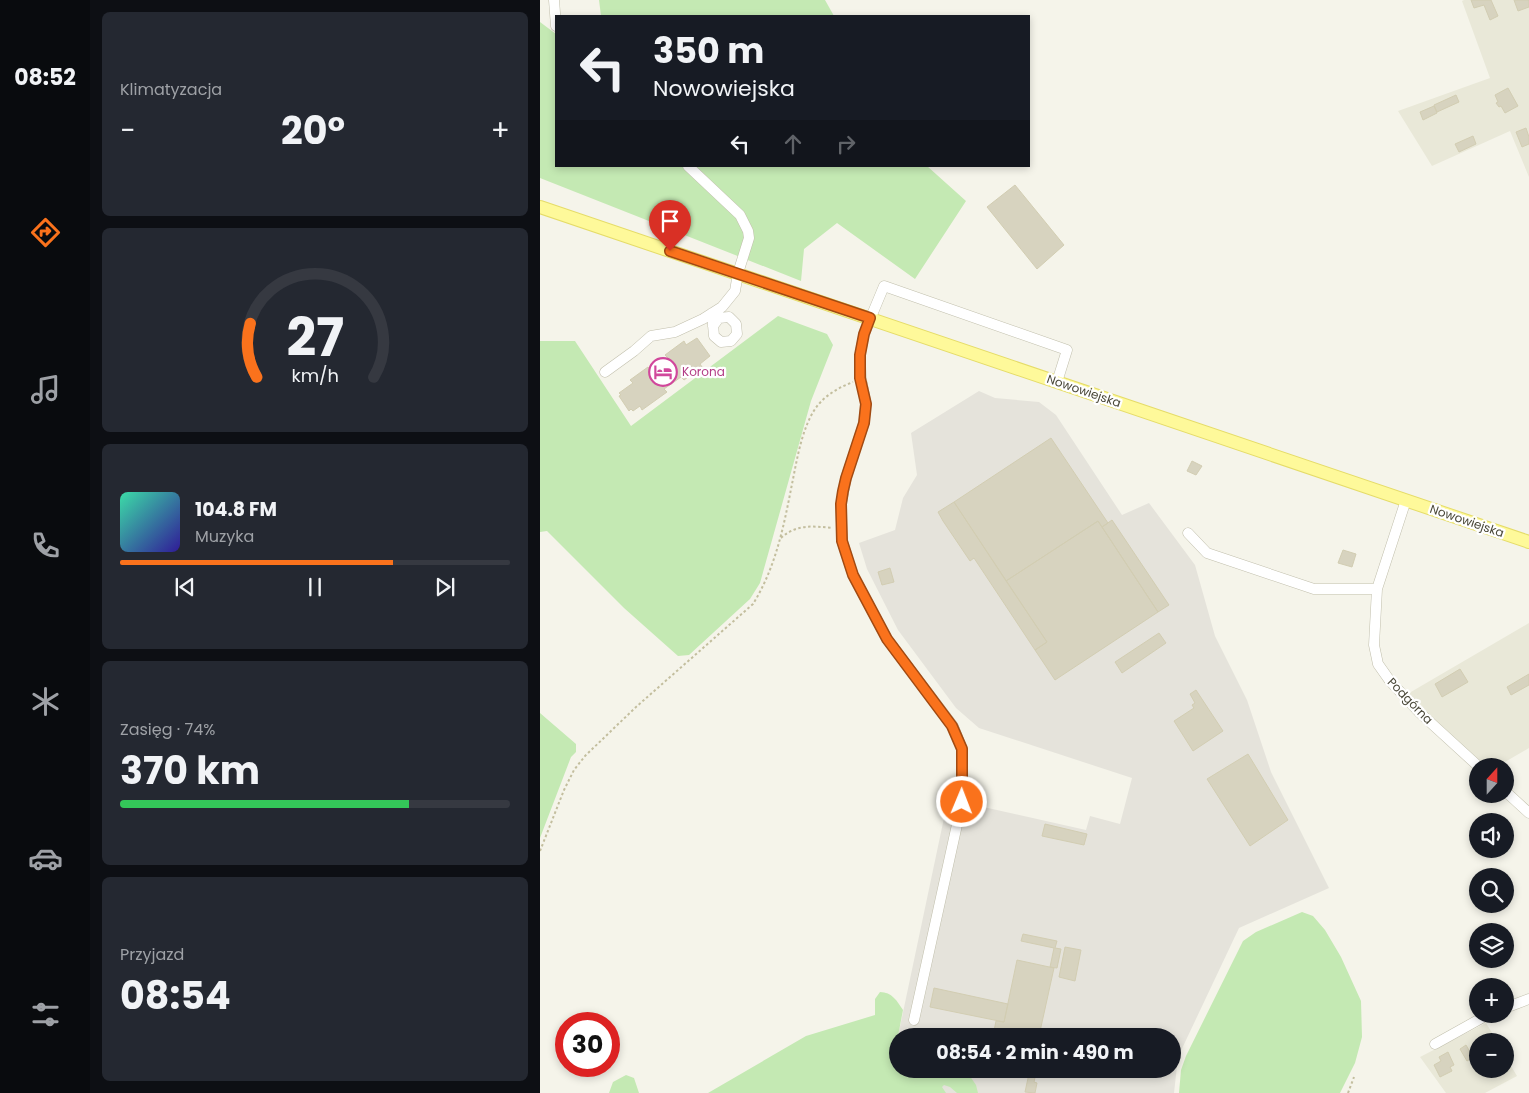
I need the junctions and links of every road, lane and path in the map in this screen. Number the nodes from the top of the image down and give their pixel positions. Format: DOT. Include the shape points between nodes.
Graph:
graph roads {
  1 [pos="554,0"];
  2 [pos="555,15"];
  3 [pos="689,167"];
  4 [pos="540,207"];
  5 [pos="738,273"];
  6 [pos="722,307"];
  7 [pos="712,313"];
  8 [pos="729,318"];
  9 [pos="870,318"];
  10 [pos="713,326"];
  11 [pos="604,372"];
  12 [pos="860,378"];
  13 [pos="1057,382"];
  14 [pos="1406,500"];
  15 [pos="842,529"];
  16 [pos="1188,533"];
  17 [pos="781,538"];
  18 [pos="1529,542"];
  19 [pos="1377,589"];
  20 [pos="1469,758"];
  21 [pos="1514,799"];
  22 [pos="1529,813"];
  23 [pos="540,851"];
  24 [pos="1529,999"];
  25 [pos="1514,1005"];
  26 [pos="914,1020"];
  27 [pos="1473,1023"];
  28 [pos="1435,1044"];
  29 [pos="1354,1077"];
  30 [pos="1348,1093"];
  1 -- 2 [label="street"];
  3 -- 5 [label="street" via="740,215 745,224 749,238"];
  4 -- 5 [label="main road, Nowowiejska"];
  5 -- 6 [label="street" via="735,291"];
  5 -- 9 [label="main road, Nowowiejska"];
  6 -- 7 [label="street"];
  6 -- 8 [label="street"];
  7 -- 10 [label="street"];
  7 -- 11 [label="street" via="675,332 651,336"];
  8 -- 10 [label="street" via="719,318"];
  8 -- 10 [label="street" via="736,324 737,334 731,341 721,342 714,336"];
  9 -- 12 [label="street" via="860,355"];
  9 -- 13 [label="main road, Nowowiejska"];
  9 -- 13 [label="street" via="884,286 1067,350"];
  12 -- 15 [label="street" via="866,404 864,423 846,478 841,504"];
  12 -- 17 [label="path" via="827,396 810,419 797,459"];
  13 -- 14 [label="main road, Nowowiejska"];
  14 -- 18 [label="main road, Nowowiejska"];
  14 -- 19 [label="street, Podgórna"];
  15 -- 17 [label="path" via="798,528"];
  15 -- 26 [label="street" via="842,541 853,575 887,639 952,726 962,749 962,802"];
  16 -- 19 [label="street" via="1206,553 1314,589"];
  17 -- 23 [label="path" via="754,604 636,707 574,770"];
  19 -- 20 [label="street, Podgórna" via="1374,645 1378,664 1420,713"];
  21 -- 22 [label="street"];
  24 -- 25 [label="street"];
  27 -- 28 [label="street"];
  29 -- 30 [label="path"];
}
